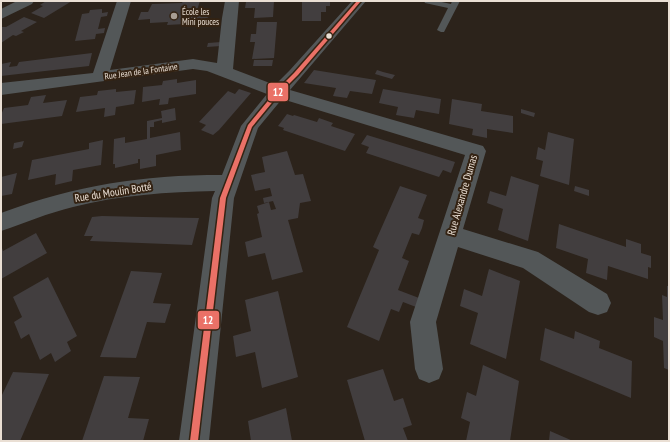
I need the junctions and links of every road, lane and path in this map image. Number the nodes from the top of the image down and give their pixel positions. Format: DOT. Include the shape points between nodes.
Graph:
graph roads {
  1 [pos="27,1"];
  2 [pos="122,1"];
  3 [pos="232,1"];
  4 [pos="359,1"];
  5 [pos="428,1"];
  6 [pos="454,4"];
  7 [pos="1,15"];
  8 [pos="441,30"];
  9 [pos="224,71"];
  10 [pos="100,77"];
  11 [pos="1,89"];
  12 [pos="278,92"];
  13 [pos="229,183"];
  14 [pos="1,222"];
  15 [pos="451,235"];
  16 [pos="598,303"];
  17 [pos="429,369"];
  18 [pos="194,441"];
  1 -- 7 [label="street"];
  2 -- 10 [label="street"];
  3 -- 9 [label="street"];
  4 -- 12 [label="street"];
  5 -- 6 [label="lane"];
  6 -- 8 [label="lane"];
  9 -- 10 [label="street, Rue Jean de la Fontaine" via="193,64"];
  9 -- 12 [label="street, Rue Jean de la Fontaine"];
  10 -- 11 [label="street, Rue Jean de la Fontaine"];
  12 -- 13 [label="street" via="250,126"];
  12 -- 15 [label="street, Rue Alexandre Dumas" via="476,151"];
  13 -- 14 [label="street, Rue du Moulin Botté" via="156,185 97,193 56,202"];
  13 -- 18 [label="street" via="223,203"];
  15 -- 16 [label="street" via="530,260"];
  15 -- 17 [label="street, Rue Alexandre Dumas" via="424,322"];
}
